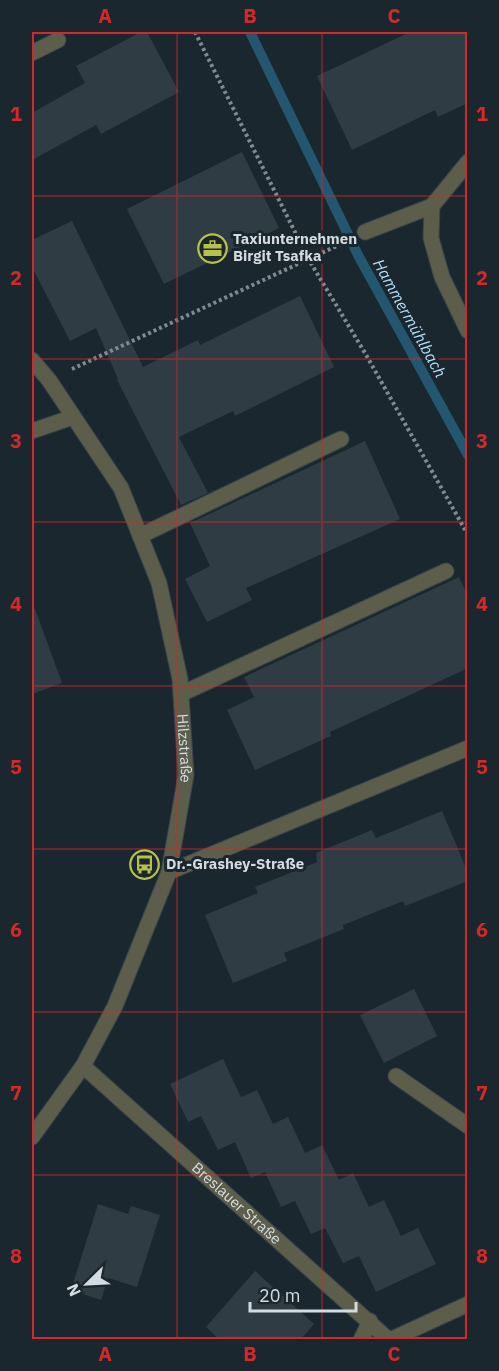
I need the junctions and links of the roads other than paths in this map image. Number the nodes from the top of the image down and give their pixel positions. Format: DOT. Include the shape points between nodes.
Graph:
graph roads {
  1 [pos="58,40"];
  2 [pos="32,53"];
  3 [pos="468,162"];
  4 [pos="432,206"];
  5 [pos="365,232"];
  6 [pos="468,331"];
  7 [pos="32,360"];
  8 [pos="73,417"];
  9 [pos="32,431"];
  10 [pos="341,440"];
  11 [pos="141,536"];
  12 [pos="446,571"];
  13 [pos="181,694"];
  14 [pos="468,748"];
  15 [pos="169,872"];
  16 [pos="83,1066"];
  17 [pos="396,1076"];
  18 [pos="468,1126"];
  19 [pos="32,1137"];
  20 [pos="468,1304"];
  21 [pos="370,1321"];
  22 [pos="361,1340"];
  23 [pos="390,1340"];
  1 -- 2 [label="street"];
  3 -- 4 [label="street"];
  4 -- 5 [label="street"];
  4 -- 6 [label="street" via="431,238 442,277"];
  7 -- 8 [label="street, Hilzstraße"];
  8 -- 9 [label="street"];
  8 -- 11 [label="street, Hilzstraße" via="121,488"];
  10 -- 11 [label="street"];
  11 -- 13 [label="street, Hilzstraße" via="159,583"];
  12 -- 13 [label="street"];
  13 -- 15 [label="street, Hilzstraße" via="186,775"];
  14 -- 15 [label="street"];
  15 -- 16 [label="street, Hilzstraße" via="115,1006"];
  16 -- 19 [label="street, Hilzstraße"];
  16 -- 21 [label="street, Breslauer Straße"];
  17 -- 18 [label="street"];
  20 -- 23 [label="street"];
  21 -- 22 [label="street"];
  21 -- 23 [label="street, Breslauer Straße"];
}
